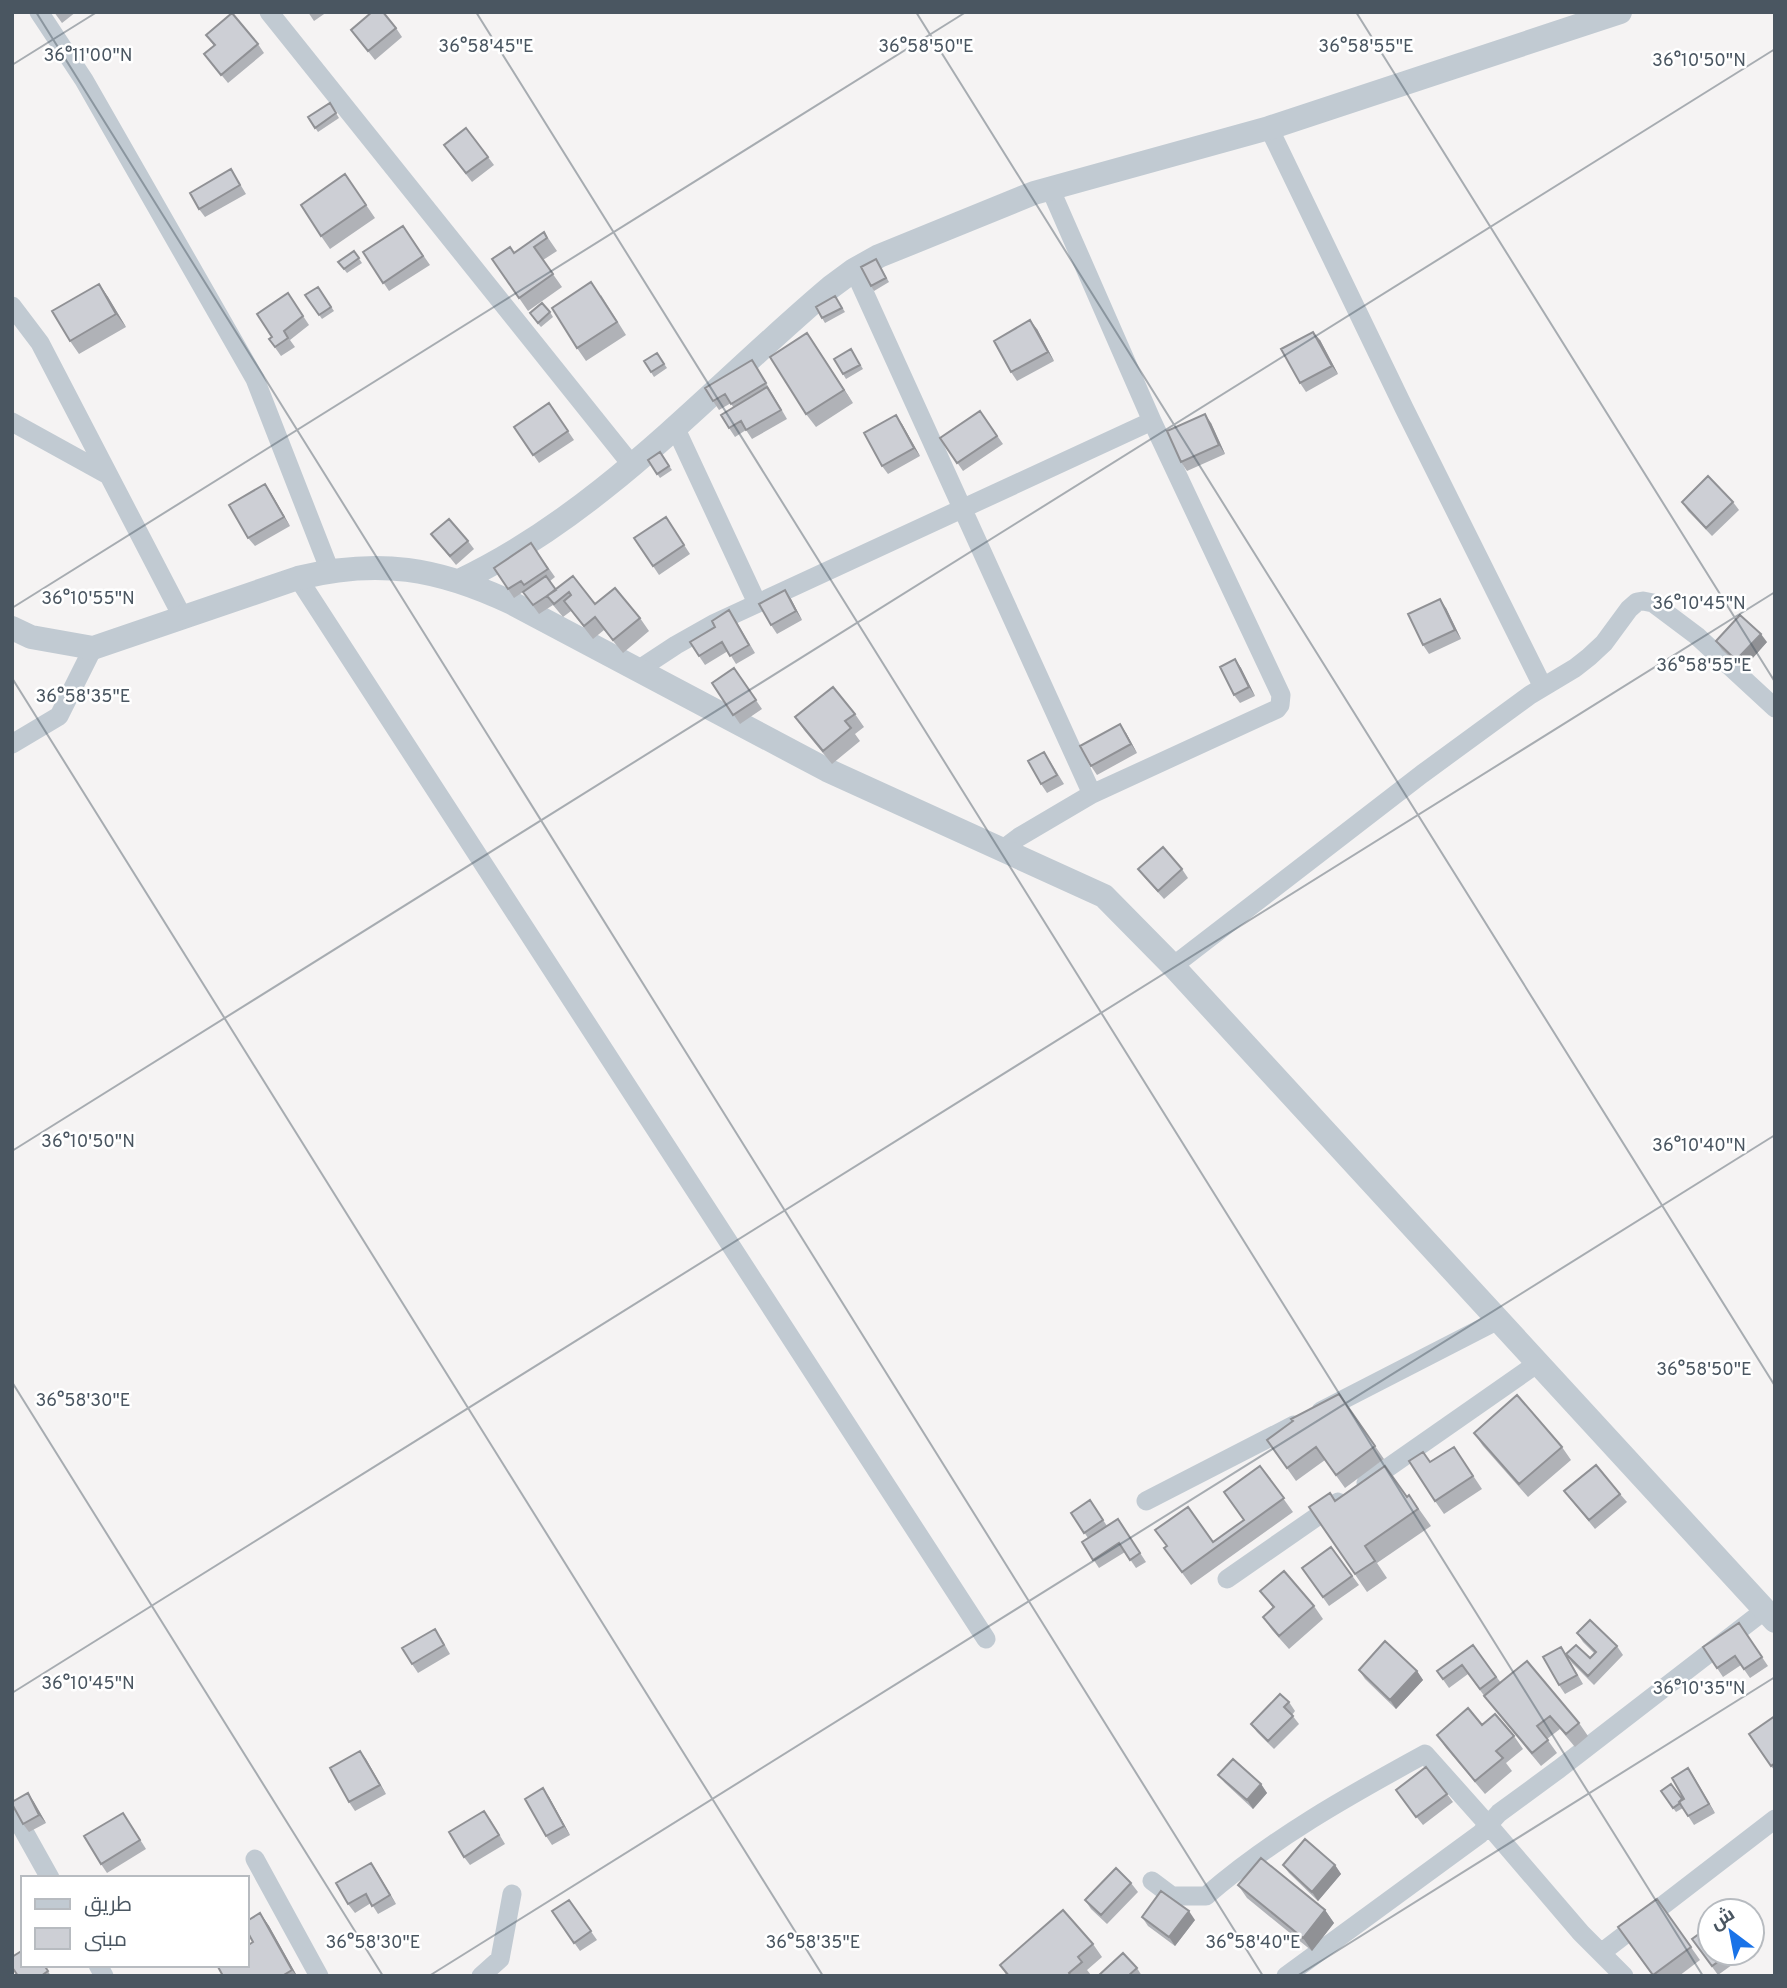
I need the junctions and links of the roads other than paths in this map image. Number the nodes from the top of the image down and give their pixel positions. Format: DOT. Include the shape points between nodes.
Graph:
graph roads {
  1 [pos="39,12"];
  2 [pos="269,12"];
  3 [pos="1620,12"];
  4 [pos="1269,128"];
  5 [pos="1051,188"];
  6 [pos="854,271"];
  7 [pos="12,306"];
  8 [pos="1152,421"];
  9 [pos="12,422"];
  10 [pos="675,427"];
  11 [pos="631,464"];
  12 [pos="108,475"];
  13 [pos="962,509"];
  14 [pos="330,571"];
  15 [pos="298,578"];
  16 [pos="459,581"];
  17 [pos="757,603"];
  18 [pos="183,618"];
  19 [pos="12,628"];
  20 [pos="93,648"];
  21 [pos="638,670"];
  22 [pos="1543,687"];
  23 [pos="1775,708"];
  24 [pos="12,744"];
  25 [pos="1092,793"];
  26 [pos="1003,849"];
  27 [pos="1173,966"];
  28 [pos="1498,1320"];
  29 [pos="1538,1363"];
  30 [pos="1146,1501"];
  31 [pos="1227,1580"];
  32 [pos="1770,1615"];
  33 [pos="986,1639"];
  34 [pos="12,1810"];
  35 [pos="1775,1819"];
  36 [pos="1488,1825"];
  37 [pos="255,1859"];
  38 [pos="49,1876"];
  39 [pos="1152,1881"];
  40 [pos="512,1895"];
  41 [pos="1601,1953"];
  42 [pos="320,1976"];
  43 [pos="481,1976"];
  44 [pos="1286,1976"];
  45 [pos="1625,1976"];
  1 -- 14 [label="street" via="84,80 255,379"];
  2 -- 11 [label="street"];
  3 -- 4 [label="street"];
  4 -- 5 [label="street"];
  4 -- 22 [label="street"];
  5 -- 6 [label="street" via="905,244"];
  5 -- 8 [label="street"];
  6 -- 10 [label="street" via="810,304"];
  6 -- 13 [label="street"];
  7 -- 12 [label="street" via="40,343"];
  8 -- 13 [label="street"];
  8 -- 25 [label="street" via="1282,700 1277,709"];
  9 -- 12 [label="street"];
  10 -- 11 [label="street"];
  10 -- 17 [label="street"];
  11 -- 16 [label="street" via="532,540"];
  12 -- 18 [label="street"];
  13 -- 17 [label="street"];
  13 -- 25 [label="street"];
  14 -- 15 [label="street"];
  14 -- 16 [label="street" via="403,569"];
  15 -- 18 [label="street"];
  15 -- 33 [label="street"];
  16 -- 21 [label="street" via="512,603"];
  17 -- 21 [label="street" via="695,633"];
  18 -- 20 [label="street"];
  19 -- 20 [label="street" via="32,637"];
  20 -- 24 [label="street" via="59,716"];
  21 -- 26 [label="street" via="827,770"];
  22 -- 23 [label="street" via="1589,657 1633,605 1643,601 1653,603 1697,636"];
  22 -- 27 [label="street"];
  25 -- 26 [label="street"];
  26 -- 27 [label="street" via="1104,896"];
  27 -- 28 [label="street"];
  28 -- 29 [label="street"];
  28 -- 30 [label="street"];
  29 -- 31 [label="street"];
  29 -- 32 [label="street"];
  32 -- 36 [label="street"];
  34 -- 38 [label="street"];
  35 -- 41 [label="street"];
  36 -- 39 [label="street" via="1425,1754 1308,1820 1206,1896 1172,1896"];
  36 -- 41 [label="street"];
  36 -- 44 [label="street"];
  37 -- 42 [label="street"];
  40 -- 43 [label="street" via="500,1959"];
  41 -- 45 [label="street"];
}
